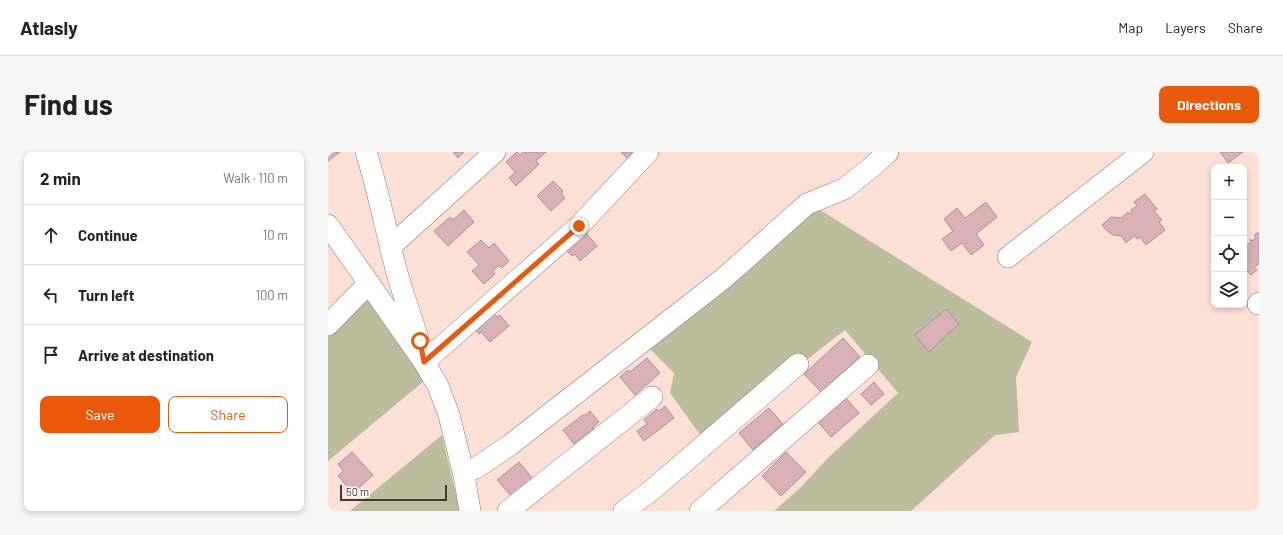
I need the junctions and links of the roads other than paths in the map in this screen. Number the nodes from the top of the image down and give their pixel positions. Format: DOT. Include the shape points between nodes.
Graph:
graph roads {
  1 [pos="366,152"];
  2 [pos="494,152"];
  3 [pos="648,152"];
  4 [pos="888,152"];
  5 [pos="1143,152"];
  6 [pos="328,226"];
  7 [pos="390,247"];
  8 [pos="1008,257"];
  9 [pos="369,283"];
  10 [pos="328,325"];
  11 [pos="424,362"];
  12 [pos="798,364"];
  13 [pos="868,365"];
  14 [pos="652,397"];
  15 [pos="463,472"];
  16 [pos="470,511"];
  17 [pos="508,511"];
  18 [pos="624,511"];
  19 [pos="700,511"];
  1 -- 7 [label="street" via="376,182"];
  2 -- 7 [label="street"];
  3 -- 11 [label="street" via="579,226"];
  4 -- 15 [label="street" via="844,189 807,204 724,278 516,440 476,468"];
  5 -- 8 [label="street"];
  6 -- 9 [label="street"];
  7 -- 11 [label="street" via="420,341"];
  9 -- 10 [label="street"];
  9 -- 11 [label="street"];
  11 -- 15 [label="street" via="438,386 449,415"];
  12 -- 18 [label="street" via="652,490"];
  13 -- 19 [label="street"];
  14 -- 17 [label="street"];
  15 -- 16 [label="street"];
}
